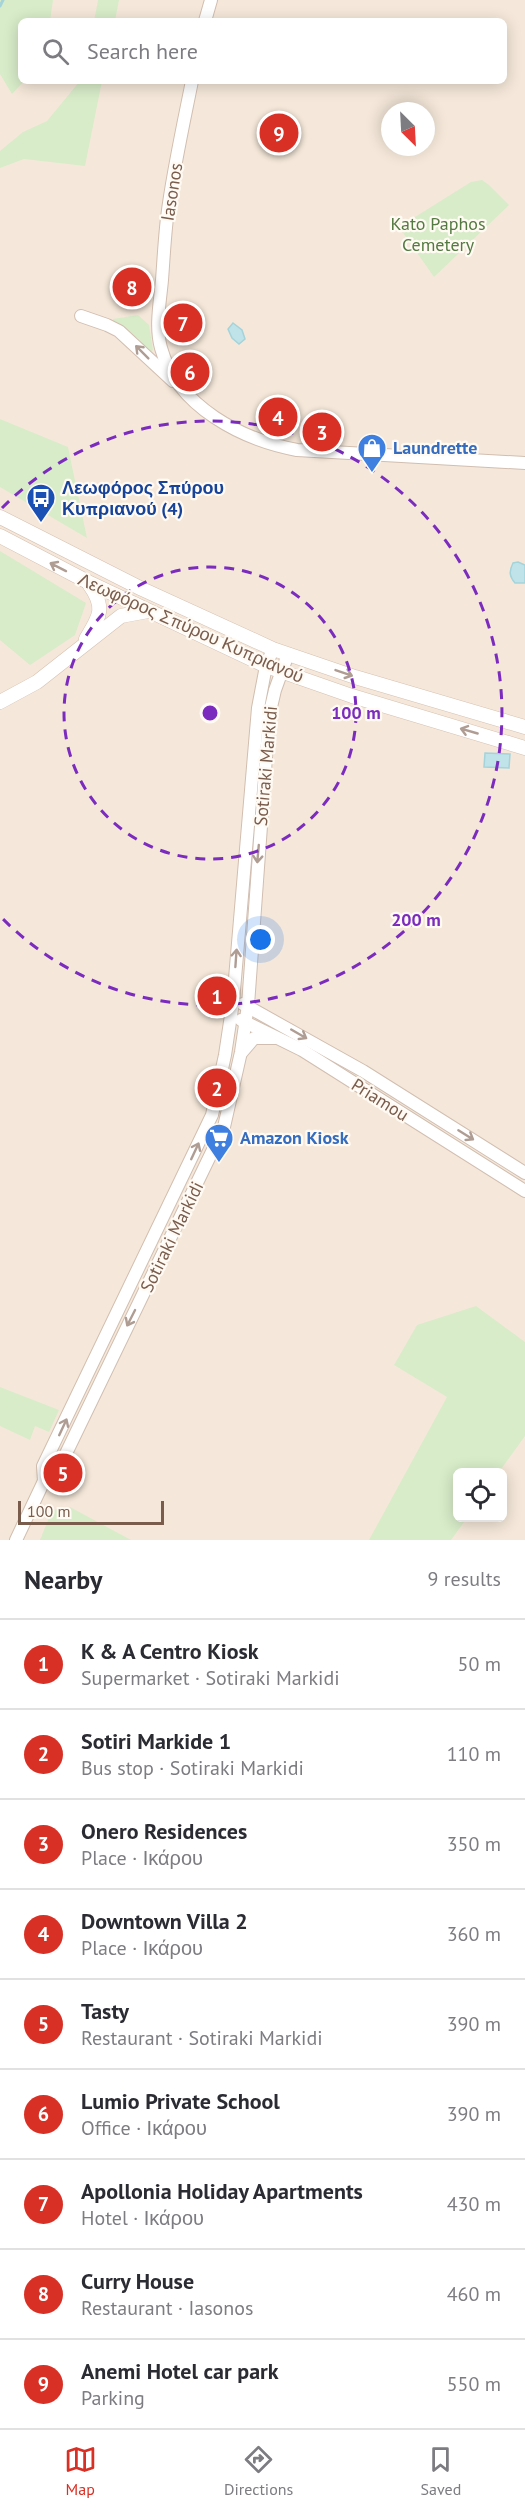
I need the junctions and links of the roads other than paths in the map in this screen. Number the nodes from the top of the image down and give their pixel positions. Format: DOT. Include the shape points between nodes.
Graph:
graph roads {
  1 [pos="211,0"];
  2 [pos="206,18"];
  3 [pos="191,84"];
  4 [pos="81,316"];
  5 [pos="186,391"];
  6 [pos="525,463"];
  7 [pos="0,517"];
  8 [pos="0,536"];
  9 [pos="88,582"];
  10 [pos="148,611"];
  11 [pos="81,646"];
  12 [pos="273,649"];
  13 [pos="288,654"];
  14 [pos="266,666"];
  15 [pos="281,672"];
  16 [pos="0,702"];
  17 [pos="525,727"];
  18 [pos="525,748"];
  19 [pos="233,1002"];
  20 [pos="248,1005"];
  21 [pos="231,1018"];
  22 [pos="246,1022"];
  23 [pos="282,1039"];
  24 [pos="242,1052"];
  25 [pos="525,1173"];
  26 [pos="525,1191"];
  27 [pos="44,1480"];
  28 [pos="16,1540"];
  1 -- 2 [label="street"];
  3 -- 5 [label="street, Iasonos" via="169,203 158,328 167,364"];
  5 -- 4 [label="street, one-way" via="119,332"];
  5 -- 6 [label="street" via="224,423 276,446"];
  7 -- 12 [label="main road, Λεωφόρος Σπύρου Κυπριανού" via="142,589"];
  9 -- 8 [label="main road, Λεωφόρος Σπύρου Κυπριανού, one-way"];
  9 -- 10 [label="main road, Λεωφόρος Σπύρου Κυπριανού"];
  9 -- 11 [label="main road" via="98,597 100,615"];
  10 -- 11 [label="main road" via="121,616"];
  10 -- 14 [label="main road, Λεωφόρος Σπύρου Κυπριανού"];
  11 -- 16 [label="main road" via="37,682"];
  12 -- 13 [label="main road, Λεωφόρος Σπύρου Κυπριανού"];
  12 -- 14 [label="street, Sotiraki Markidi"];
  13 -- 15 [label="street, Sotiraki Markidi"];
  13 -- 17 [label="main road, Λεωφόρος Σπύρου Κυπριανού, one-way"];
  14 -- 15 [label="main road, Λεωφόρος Σπύρου Κυπριανού"];
  19 -- 14 [label="street, Sotiraki Markidi, one-way" via="258,708"];
  18 -- 15 [label="main road, Λεωφόρος Σπύρου Κυπριανού, one-way"];
  15 -- 20 [label="street, Sotiraki Markidi, one-way" via="269,716"];
  19 -- 20 [label="street, Priamou"];
  19 -- 21 [label="street, Sotiraki Markidi"];
  20 -- 22 [label="street, Sotiraki Markidi"];
  20 -- 25 [label="street, Priamou, one-way" via="363,1071"];
  21 -- 22 [label="street, Priamou"];
  27 -- 21 [label="street, Sotiraki Markidi, one-way" via="43,1466 212,1115"];
  22 -- 23 [label="street, Priamou"];
  22 -- 24 [label="street, Sotiraki Markidi"];
  23 -- 24 [label="street" via="254,1038"];
  23 -- 26 [label="street, Priamou"];
  24 -- 27 [label="street, Sotiraki Markidi, one-way" via="231,1106 213,1152 59,1468"];
  27 -- 28 [label="street, Sotiraki Markidi"];
}
